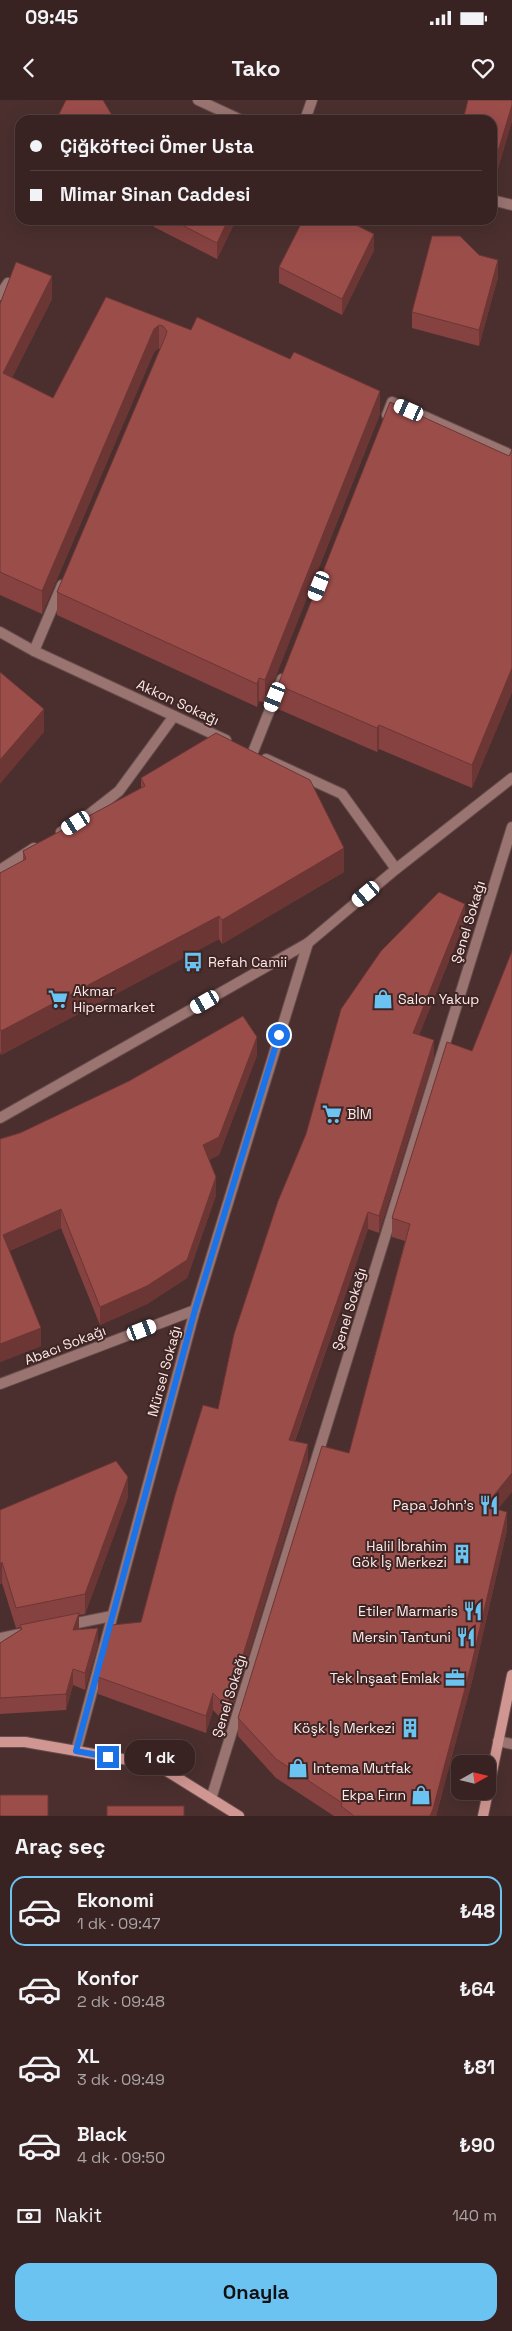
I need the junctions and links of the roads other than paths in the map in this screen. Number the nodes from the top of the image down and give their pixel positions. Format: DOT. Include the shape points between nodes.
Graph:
graph roads {
  1 [pos="198,100"];
  2 [pos="312,100"];
  3 [pos="230,115"];
  4 [pos="307,115"];
  5 [pos="497,201"];
  6 [pos="512,205"];
  7 [pos="8,283"];
  8 [pos="0,296"];
  9 [pos="385,421"];
  10 [pos="507,453"];
  11 [pos="65,580"];
  12 [pos="0,632"];
  13 [pos="34,651"];
  14 [pos="286,670"];
  15 [pos="174,716"];
  16 [pos="244,748"];
  17 [pos="512,778"];
  18 [pos="512,827"];
  19 [pos="396,869"];
  20 [pos="0,870"];
  21 [pos="308,943"];
  22 [pos="0,1118"];
  23 [pos="195,1310"];
  24 [pos="0,1384"];
  25 [pos="112,1616"];
  26 [pos="56,1627"];
  27 [pos="38,1630"];
  28 [pos="0,1638"];
  29 [pos="512,1675"];
  30 [pos="498,1741"];
  31 [pos="0,1742"];
  32 [pos="512,1744"];
  33 [pos="76,1751"];
  34 [pos="211,1799"];
  35 [pos="239,1816"];
  36 [pos="483,1816"];
  1 -- 3 [label="street"];
  2 -- 4 [label="street"];
  5 -- 6 [label="street"];
  7 -- 8 [label="street"];
  9 -- 10 [label="street" via="392,402"];
  11 -- 13 [label="street"];
  12 -- 13 [label="street, Akkon Sokağı"];
  13 -- 15 [label="street, Akkon Sokağı"];
  14 -- 16 [label="street"];
  15 -- 16 [label="street, Akkon Sokağı"];
  15 -- 20 [label="street" via="119,791 91,813"];
  16 -- 19 [label="street, Akkon Sokağı" via="342,794"];
  17 -- 19 [label="street"];
  18 -- 34 [label="street, Şenel Sokağı"];
  19 -- 21 [label="street"];
  21 -- 22 [label="street"];
  21 -- 23 [label="street, Mürsel Sokağı"];
  23 -- 24 [label="street, Abacı Sokağı"];
  23 -- 25 [label="street, Mürsel Sokağı"];
  25 -- 26 [label="street"];
  25 -- 33 [label="street, Mürsel Sokağı"];
  27 -- 28 [label="street"];
  29 -- 30 [label="street"];
  30 -- 32 [label="street"];
  30 -- 36 [label="street"];
  31 -- 33 [label="street" via="25,1742"];
  33 -- 34 [label="street" via="157,1765"];
  34 -- 35 [label="street"];
}
